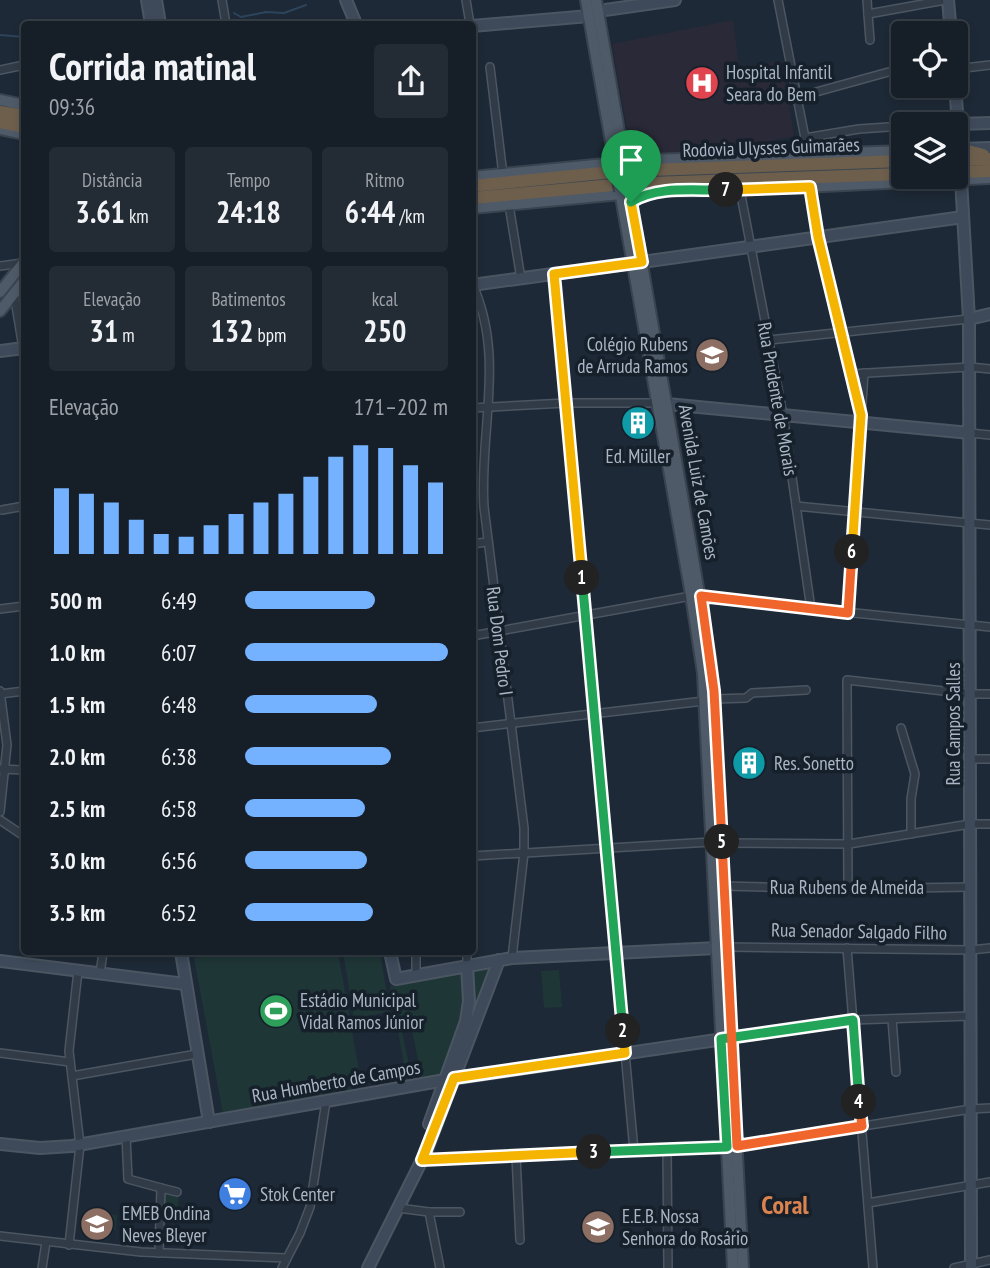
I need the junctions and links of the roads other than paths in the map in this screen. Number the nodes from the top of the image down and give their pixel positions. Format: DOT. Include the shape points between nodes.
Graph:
graph roads {
  1 [pos="147,0"];
  2 [pos="156,0"];
  3 [pos="222,0"];
  4 [pos="346,0"];
  5 [pos="466,0"];
  6 [pos="586,0"];
  7 [pos="675,0"];
  8 [pos="778,0"];
  9 [pos="867,0"];
  10 [pos="947,0"];
  11 [pos="594,11"];
  12 [pos="868,14"];
  13 [pos="150,21"];
  14 [pos="160,21"];
  15 [pos="226,21"];
  16 [pos="355,21"];
  17 [pos="470,21"];
  18 [pos="950,21"];
  19 [pos="476,24"];
  20 [pos="870,40"];
  21 [pos="604,49"];
  22 [pos="990,65"];
  23 [pos="21,66"];
  24 [pos="490,67"];
  25 [pos="968,68"];
  26 [pos="0,70"];
  27 [pos="891,71"];
  28 [pos="798,97"];
  29 [pos="0,100"];
  30 [pos="21,104"];
  31 [pos="0,112"];
  32 [pos="21,116"];
  33 [pos="0,122"];
  34 [pos="990,123"];
  35 [pos="968,124"];
  36 [pos="21,126"];
  37 [pos="891,127"];
  38 [pos="0,130"];
  39 [pos="21,134"];
  40 [pos="990,148"];
  41 [pos="891,151"];
  42 [pos="968,151"];
  43 [pos="968,154"];
  44 [pos="990,158"];
  45 [pos="619,159"];
  46 [pos="891,162"];
  47 [pos="990,171"];
  48 [pos="968,174"];
  49 [pos="503,175"];
  50 [pos="891,175"];
  51 [pos="476,177"];
  52 [pos="968,177"];
  53 [pos="990,178"];
  54 [pos="891,183"];
  55 [pos="476,186"];
  56 [pos="810,187"];
  57 [pos="960,189"];
  58 [pos="740,190"];
  59 [pos="623,192"];
  60 [pos="476,198"];
  61 [pos="631,202"];
  62 [pos="509,205"];
  63 [pos="476,208"];
  64 [pos="963,217"];
  65 [pos="818,237"];
  66 [pos="751,247"];
  67 [pos="21,262"];
  68 [pos="637,263"];
  69 [pos="0,266"];
  70 [pos="21,266"];
  71 [pos="554,274"];
  72 [pos="521,279"];
  73 [pos="21,285"];
  74 [pos="476,285"];
  75 [pos="0,292"];
  76 [pos="476,293"];
  77 [pos="14,294"];
  78 [pos="0,311"];
  79 [pos="990,314"];
  80 [pos="970,319"];
  81 [pos="841,332"];
  82 [pos="21,333"];
  83 [pos="769,340"];
  84 [pos="21,350"];
  85 [pos="0,351"];
  86 [pos="970,367"];
  87 [pos="990,369"];
  88 [pos="864,373"];
  89 [pos="851,374"];
  90 [pos="566,403"];
  91 [pos="662,404"];
  92 [pos="489,407"];
  93 [pos="476,408"];
  94 [pos="783,415"];
  95 [pos="861,419"];
  96 [pos="970,433"];
  97 [pos="990,436"];
  98 [pos="796,506"];
  99 [pos="21,507"];
  100 [pos="2,510"];
  101 [pos="855,512"];
  102 [pos="970,523"];
  103 [pos="990,525"];
  104 [pos="487,542"];
  105 [pos="476,543"];
  106 [pos="696,596"];
  107 [pos="21,606"];
  108 [pos="811,609"];
  109 [pos="0,610"];
  110 [pos="848,613"];
  111 [pos="585,616"];
  112 [pos="970,626"];
  113 [pos="990,627"];
  114 [pos="498,632"];
  115 [pos="476,635"];
  116 [pos="806,690"];
  117 [pos="21,691"];
  118 [pos="0,693"];
  119 [pos="970,694"];
  120 [pos="990,694"];
  121 [pos="709,700"];
  122 [pos="594,713"];
  123 [pos="511,723"];
  124 [pos="476,727"];
  125 [pos="901,728"];
  126 [pos="970,759"];
  127 [pos="990,759"];
  128 [pos="3,769"];
  129 [pos="21,770"];
  130 [pos="0,812"];
  131 [pos="0,820"];
  132 [pos="970,824"];
  133 [pos="990,824"];
  134 [pos="21,834"];
  135 [pos="911,834"];
  136 [pos="717,842"];
  137 [pos="849,844"];
  138 [pos="607,848"];
  139 [pos="524,853"];
  140 [pos="476,856"];
  141 [pos="724,886"];
  142 [pos="971,887"];
  143 [pos="848,888"];
  144 [pos="722,947"];
  145 [pos="847,948"];
  146 [pos="990,948"];
  147 [pos="971,950"];
  148 [pos="616,953"];
  149 [pos="103,955"];
  150 [pos="181,955"];
  151 [pos="391,955"];
  152 [pos="416,955"];
  153 [pos="467,955"];
  154 [pos="512,958"];
  155 [pos="499,960"];
  156 [pos="0,961"];
  157 [pos="467,966"];
  158 [pos="78,971"];
  159 [pos="100,974"];
  160 [pos="416,975"];
  161 [pos="184,984"];
  162 [pos="971,1016"];
  163 [pos="892,1018"];
  164 [pos="853,1020"];
  165 [pos="726,1038"];
  166 [pos="0,1053"];
  167 [pos="625,1053"];
  168 [pos="197,1054"];
  169 [pos="70,1062"];
  170 [pos="896,1072"];
  171 [pos="72,1076"];
  172 [pos="449,1079"];
  173 [pos="327,1101"];
  174 [pos="990,1108"];
  175 [pos="971,1109"];
  176 [pos="209,1122"];
  177 [pos="862,1126"];
  178 [pos="126,1136"];
  179 [pos="0,1144"];
  180 [pos="80,1145"];
  181 [pos="732,1146"];
  182 [pos="667,1149"];
  183 [pos="634,1151"];
  184 [pos="516,1156"];
  185 [pos="422,1160"];
  186 [pos="990,1182"];
  187 [pos="971,1185"];
  188 [pos="161,1188"];
  189 [pos="177,1192"];
  190 [pos="868,1203"];
  191 [pos="398,1208"];
  192 [pos="429,1212"];
  193 [pos="460,1212"];
  194 [pos="0,1236"];
  195 [pos="520,1240"];
  196 [pos="46,1242"];
  197 [pos="69,1245"];
  198 [pos="159,1253"];
  199 [pos="287,1258"];
  200 [pos="990,1261"];
  201 [pos="971,1266"];
  202 [pos="42,1268"];
  203 [pos="282,1268"];
  204 [pos="359,1268"];
  205 [pos="368,1268"];
  206 [pos="440,1268"];
  207 [pos="668,1268"];
  208 [pos="733,1268"];
  209 [pos="743,1268"];
  210 [pos="873,1268"];
  211 [pos="954,1268"];
  1 -- 13 [label="street"];
  2 -- 14 [label="street"];
  3 -- 15 [label="street"];
  4 -- 16 [label="street"];
  5 -- 17 [label="street"];
  6 -- 11 [label="main road, Avenida Luiz de Camões"];
  7 -- 11 [label="street"];
  8 -- 28 [label="street"];
  9 -- 12 [label="street"];
  10 -- 12 [label="street"];
  10 -- 18 [label="street"];
  11 -- 19 [label="street"];
  11 -- 21 [label="main road, Avenida Luiz de Camões"];
  11 -- 21 [label="main road"];
  11 -- 45 [label="main road, Avenida Luiz de Camões"];
  12 -- 20 [label="street"];
  21 -- 45 [label="main road, Avenida Luiz de Camões"];
  22 -- 25 [label="street"];
  23 -- 26 [label="street"];
  24 -- 49 [label="street"];
  27 -- 28 [label="street"];
  28 -- 37 [label="street" via="805,138"];
  29 -- 30 [label="main road"];
  31 -- 32 [label="highway"];
  33 -- 36 [label="highway"];
  34 -- 35 [label="street"];
  38 -- 39 [label="main road"];
  40 -- 42 [label="street"];
  41 -- 45 [label="main road"];
  43 -- 44 [label="highway"];
  45 -- 49 [label="main road"];
  45 -- 59 [label="main road, Avenida Luiz de Camões, bridge"];
  46 -- 55 [label="highway, Rodovia Ulysses Guimarães" via="622,171"];
  47 -- 48 [label="highway"];
  49 -- 51 [label="main road"];
  50 -- 60 [label="highway, Rodovia Ulysses Guimarães" via="623,184"];
  52 -- 53 [label="main road"];
  54 -- 56 [label="main road"];
  56 -- 58 [label="main road"];
  56 -- 65 [label="street"];
  57 -- 64 [label="street, Rua Campos Salles"];
  58 -- 61 [label="main road" via="659,191"];
  58 -- 66 [label="street, Rua Prudente de Morais"];
  59 -- 61 [label="main road, Avenida Luiz de Camões"];
  59 -- 62 [label="main road"];
  59 -- 68 [label="main road, Avenida Luiz de Camões"];
  61 -- 68 [label="main road, Avenida Luiz de Camões"];
  62 -- 63 [label="main road"];
  62 -- 72 [label="street"];
  64 -- 65 [label="street"];
  64 -- 80 [label="street, Rua Campos Salles"];
  65 -- 66 [label="street"];
  65 -- 81 [label="street"];
  66 -- 68 [label="street"];
  66 -- 83 [label="street, Rua Prudente de Morais"];
  67 -- 69 [label="street"];
  68 -- 71 [label="street"];
  68 -- 91 [label="main road, Avenida Luiz de Camões"];
  70 -- 75 [label="main road"];
  71 -- 72 [label="street"];
  71 -- 90 [label="street"];
  72 -- 74 [label="street"];
  73 -- 77 [label="main road"];
  76 -- 92 [label="street, Rua Dom Pedro I" via="489,338"];
  77 -- 78 [label="main road"];
  77 -- 82 [label="street"];
  79 -- 80 [label="street"];
  80 -- 81 [label="street"];
  80 -- 86 [label="street, Rua Campos Salles"];
  81 -- 83 [label="street"];
  81 -- 89 [label="street"];
  83 -- 94 [label="street, Rua Prudente de Morais"];
  84 -- 85 [label="street"];
  86 -- 87 [label="street"];
  86 -- 88 [label="street"];
  86 -- 96 [label="street, Rua Campos Salles"];
  88 -- 89 [label="street"];
  88 -- 95 [label="street"];
  89 -- 95 [label="street"];
  90 -- 91 [label="street"];
  90 -- 92 [label="street"];
  90 -- 111 [label="street"];
  91 -- 94 [label="street"];
  91 -- 106 [label="main road, Avenida Luiz de Camões"];
  92 -- 93 [label="street"];
  92 -- 104 [label="street, Rua Dom Pedro I" via="483,489"];
  94 -- 95 [label="street"];
  94 -- 98 [label="street, Rua Prudente de Morais"];
  95 -- 96 [label="street"];
  95 -- 101 [label="street"];
  96 -- 97 [label="street"];
  96 -- 102 [label="street, Rua Campos Salles"];
  98 -- 101 [label="street"];
  98 -- 108 [label="street, Rua Prudente de Morais"];
  99 -- 100 [label="street"];
  101 -- 102 [label="street"];
  101 -- 110 [label="street"];
  102 -- 103 [label="street"];
  102 -- 112 [label="street, Rua Campos Salles"];
  104 -- 105 [label="street"];
  104 -- 114 [label="street, Rua Dom Pedro I"];
  106 -- 108 [label="street"];
  106 -- 111 [label="street"];
  106 -- 121 [label="main road, Avenida Luiz de Camões"];
  107 -- 109 [label="street"];
  108 -- 110 [label="street"];
  110 -- 112 [label="street"];
  111 -- 114 [label="street"];
  111 -- 122 [label="street"];
  112 -- 113 [label="street"];
  112 -- 119 [label="street, Rua Campos Salles"];
  114 -- 115 [label="street"];
  114 -- 123 [label="street, Rua Dom Pedro I"];
  116 -- 121 [label="street"];
  117 -- 118 [label="street"];
  118 -- 128 [label="street" via="7,733"];
  119 -- 120 [label="street"];
  119 -- 126 [label="street, Rua Campos Salles"];
  119 -- 137 [label="street" via="847,680"];
  121 -- 122 [label="street"];
  121 -- 136 [label="main road, Avenida Luiz de Camões"];
  122 -- 123 [label="street"];
  122 -- 138 [label="street"];
  123 -- 124 [label="street"];
  123 -- 139 [label="street, Rua Dom Pedro I"];
  125 -- 135 [label="street" via="915,774"];
  126 -- 127 [label="street"];
  126 -- 132 [label="street, Rua Campos Salles"];
  128 -- 129 [label="street"];
  128 -- 130 [label="street"];
  131 -- 134 [label="street"];
  132 -- 133 [label="street"];
  132 -- 135 [label="street"];
  132 -- 142 [label="street, Rua Campos Salles"];
  135 -- 137 [label="street"];
  136 -- 137 [label="street"];
  136 -- 138 [label="street"];
  136 -- 141 [label="main road, Avenida Luiz de Camões"];
  136 -- 144 [label="main road, Avenida Luiz de Camões"];
  137 -- 143 [label="street"];
  138 -- 139 [label="street"];
  138 -- 148 [label="street"];
  139 -- 140 [label="street"];
  139 -- 154 [label="street, Rua Dom Pedro I"];
  141 -- 143 [label="street, Rua Rubens de Almeida"];
  141 -- 144 [label="main road, Avenida Luiz de Camões"];
  142 -- 143 [label="street, Rua Rubens de Almeida"];
  142 -- 147 [label="street, Rua Campos Salles"];
  144 -- 145 [label="street, Rua Senador Salgado Filho"];
  144 -- 148 [label="street, Rua Senador Salgado Filho"];
  144 -- 165 [label="main road, Avenida Luiz de Camões"];
  145 -- 147 [label="street, Rua Senador Salgado Filho"];
  145 -- 164 [label="street"];
  146 -- 147 [label="street, Rua Senador Salgado Filho"];
  147 -- 162 [label="street, Rua Campos Salles"];
  148 -- 154 [label="street, Rua Senador Salgado Filho"];
  148 -- 167 [label="street"];
  149 -- 159 [label="street"];
  150 -- 161 [label="street"];
  151 -- 160 [label="street" via="396,979"];
  152 -- 160 [label="street"];
  153 -- 157 [label="street"];
  154 -- 155 [label="street, Rua Senador Salgado Filho"];
  155 -- 157 [label="street, Rua Senador Salgado Filho"];
  155 -- 172 [label="street"];
  156 -- 158 [label="street"];
  157 -- 160 [label="street, Rua Senador Salgado Filho"];
  157 -- 172 [label="street" via="468,1014"];
  158 -- 159 [label="street"];
  158 -- 169 [label="street"];
  159 -- 161 [label="street"];
  161 -- 168 [label="street"];
  162 -- 163 [label="street, Rua Humberto de Campos"];
  162 -- 175 [label="street, Rua Campos Salles"];
  163 -- 164 [label="street, Rua Humberto de Campos"];
  163 -- 170 [label="street"];
  164 -- 165 [label="street, Rua Humberto de Campos"];
  164 -- 177 [label="street"];
  165 -- 167 [label="street, Rua Humberto de Campos"];
  165 -- 181 [label="main road, Avenida Luiz de Camões"];
  166 -- 169 [label="street"];
  167 -- 172 [label="street, Rua Humberto de Campos"];
  167 -- 183 [label="street"];
  168 -- 171 [label="street"];
  168 -- 176 [label="street"];
  169 -- 171 [label="street"];
  171 -- 180 [label="street"];
  172 -- 173 [label="street, Rua Humberto de Campos"];
  172 -- 185 [label="street"];
  172 -- 204 [label="street" via="416,1157"];
  173 -- 176 [label="street, Rua Humberto de Campos"];
  173 -- 199 [label="street" via="310,1207"];
  174 -- 175 [label="street"];
  175 -- 177 [label="street"];
  175 -- 187 [label="street, Rua Campos Salles"];
  176 -- 178 [label="street, Rua Humberto de Campos"];
  177 -- 181 [label="street"];
  177 -- 190 [label="street"];
  178 -- 180 [label="street, Rua Humberto de Campos"];
  178 -- 188 [label="street" via="128,1179"];
  179 -- 180 [label="street, Rua Humberto de Campos"];
  180 -- 197 [label="street"];
  181 -- 182 [label="street"];
  181 -- 208 [label="main road, Avenida Luiz de Camões"];
  181 -- 209 [label="main road, Avenida Luiz de Camões"];
  182 -- 183 [label="street"];
  182 -- 207 [label="street"];
  183 -- 184 [label="street"];
  184 -- 185 [label="street"];
  184 -- 195 [label="street"];
  185 -- 191 [label="street"];
  186 -- 187 [label="street"];
  187 -- 190 [label="street"];
  187 -- 201 [label="street, Rua Campos Salles"];
  188 -- 189 [label="street"];
  188 -- 198 [label="street"];
  190 -- 210 [label="street"];
  191 -- 192 [label="street"];
  191 -- 205 [label="street"];
  192 -- 193 [label="street"];
  192 -- 206 [label="street"];
  194 -- 196 [label="street"];
  196 -- 197 [label="street"];
  196 -- 202 [label="street"];
  197 -- 198 [label="street"];
  198 -- 199 [label="street"];
  199 -- 203 [label="street"];
  200 -- 201 [label="street"];
  201 -- 211 [label="street"];
}
